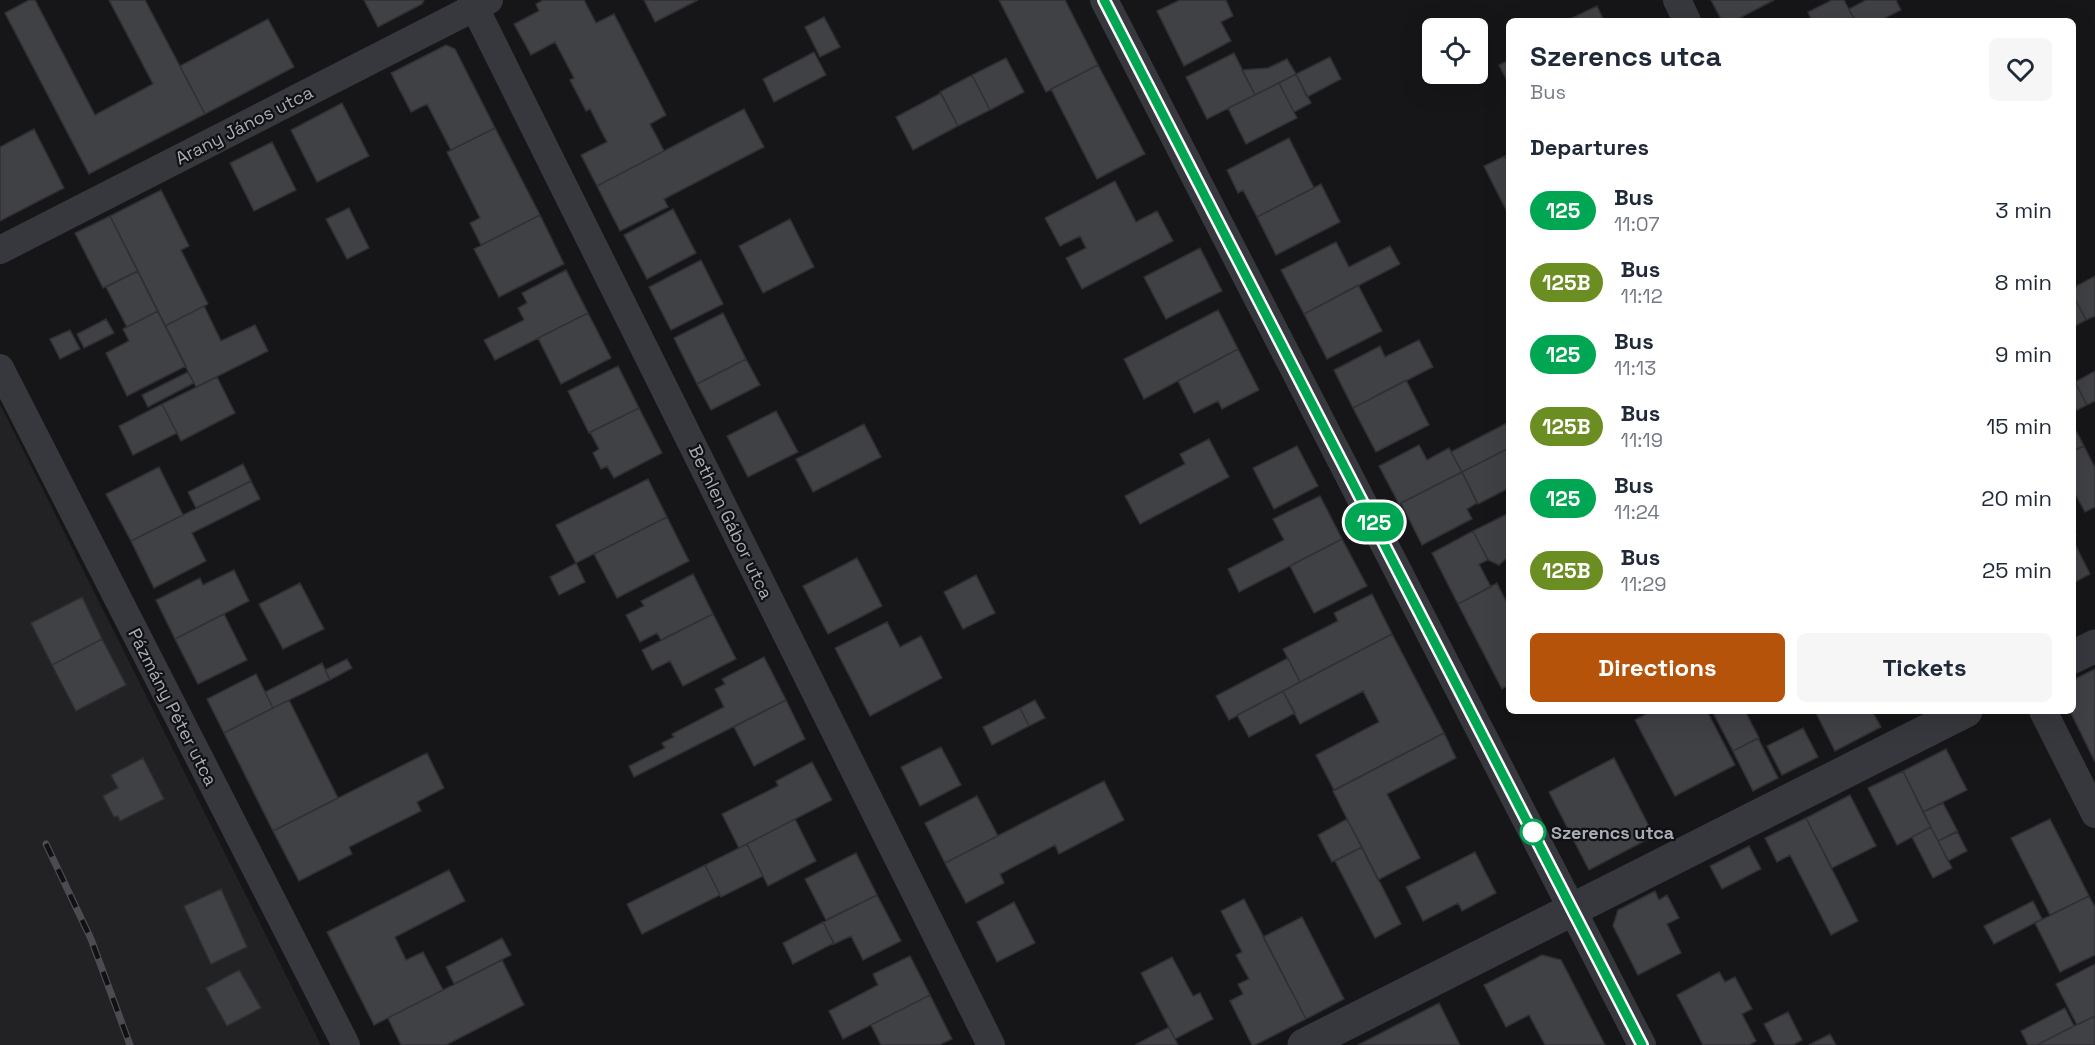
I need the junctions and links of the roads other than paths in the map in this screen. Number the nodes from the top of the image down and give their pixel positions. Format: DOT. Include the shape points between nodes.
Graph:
graph roads {
  1 [pos="1104,0"];
  2 [pos="1677,0"];
  3 [pos="478,2"];
  4 [pos="1686,18"];
  5 [pos="0,250"];
  6 [pos="0,368"];
  7 [pos="2095,646"];
  8 [pos="2076,656"];
  9 [pos="1960,714"];
  10 [pos="2045,714"];
  11 [pos="2095,814"];
  12 [pos="1574,910"];
  13 [pos="346,1045"];
  14 [pos="991,1045"];
  15 [pos="1304,1045"];
  16 [pos="1642,1045"];
  1 -- 12 [label="street"];
  2 -- 4 [label="street"];
  3 -- 5 [label="street, Arany János utca"];
  3 -- 14 [label="street, Bethlen Gábor utca"];
  6 -- 13 [label="street, Pázmány Péter utca"];
  7 -- 8 [label="street"];
  9 -- 12 [label="street"];
  10 -- 11 [label="street"];
  12 -- 15 [label="street"];
  12 -- 16 [label="street"];
}
